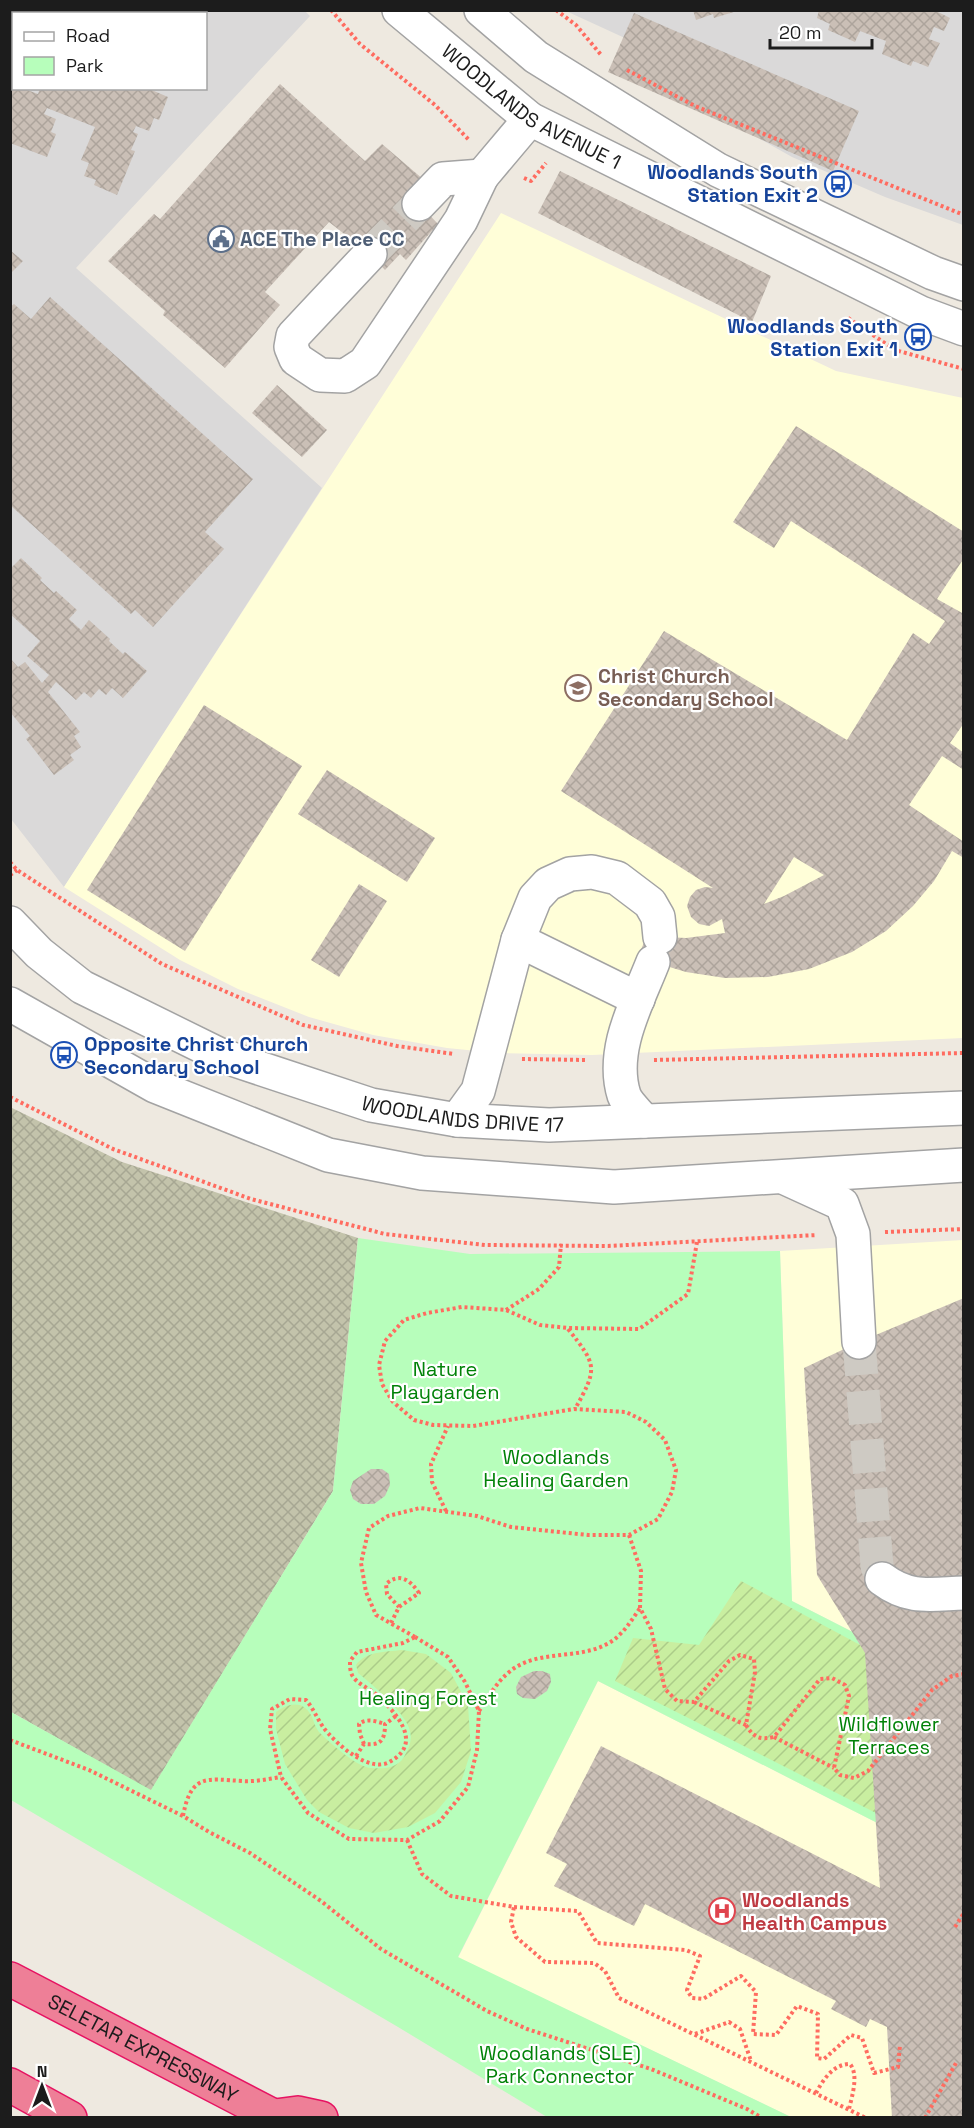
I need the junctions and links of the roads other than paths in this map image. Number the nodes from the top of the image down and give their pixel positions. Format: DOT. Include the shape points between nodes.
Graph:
graph roads {
  1 [pos="399,10"];
  2 [pos="481,10"];
  3 [pos="530,119"];
  4 [pos="482,176"];
  5 [pos="419,204"];
  6 [pos="370,254"];
  7 [pos="963,284"];
  8 [pos="963,329"];
  9 [pos="10,923"];
  10 [pos="518,940"];
  11 [pos="82,987"];
  12 [pos="638,999"];
  13 [pos="10,1004"];
  14 [pos="91,1051"];
  15 [pos="963,1108"];
  16 [pos="457,1120"];
  17 [pos="644,1121"];
  18 [pos="963,1164"];
  19 [pos="778,1175"];
  20 [pos="859,1342"];
  21 [pos="882,1580"];
  22 [pos="963,1593"];
  23 [pos="10,1979"];
  24 [pos="16,2088"];
  25 [pos="276,2117"];
  26 [pos="63,2118"];
  27 [pos="70,2118"];
  28 [pos="321,2118"];
  1 -- 3 [label="street, WOODLANDS AVENUE 1"];
  2 -- 7 [label="street" via="536,57 718,170"];
  3 -- 4 [label="street"];
  3 -- 8 [label="street, WOODLANDS AVENUE 1" via="921,313"];
  4 -- 5 [label="street" via="443,179"];
  4 -- 6 [label="street" via="461,220 365,363 345,376 320,375 296,359 291,347 293,336"];
  9 -- 11 [label="street, WOODLANDS DRIVE 17" via="39,953"];
  10 -- 12 [label="street"];
  10 -- 12 [label="street" via="535,898 548,884 570,874 592,872 617,878 650,903 658,917 657,950"];
  10 -- 16 [label="street" via="478,1091"];
  11 -- 14 [label="street" via="78,1018"];
  11 -- 16 [label="street, WOODLANDS DRIVE 17" via="220,1055 371,1105"];
  12 -- 17 [label="street" via="620,1061 625,1097"];
  13 -- 14 [label="street"];
  14 -- 19 [label="street" via="155,1086 328,1155 410,1170 614,1187"];
  15 -- 17 [label="street, WOODLANDS DRIVE 17"];
  16 -- 17 [label="street, WOODLANDS DRIVE 17" via="549,1125"];
  18 -- 19 [label="street"];
  19 -- 20 [label="street" via="842,1204 853,1234"];
  21 -- 22 [label="street" via="896,1590 916,1595"];
  23 -- 25 [label="highway, SELETAR EXPRESSWAY"];
  24 -- 26 [label="highway"];
  24 -- 27 [label="highway"];
  25 -- 28 [label="highway" via="298,2113"];
}
